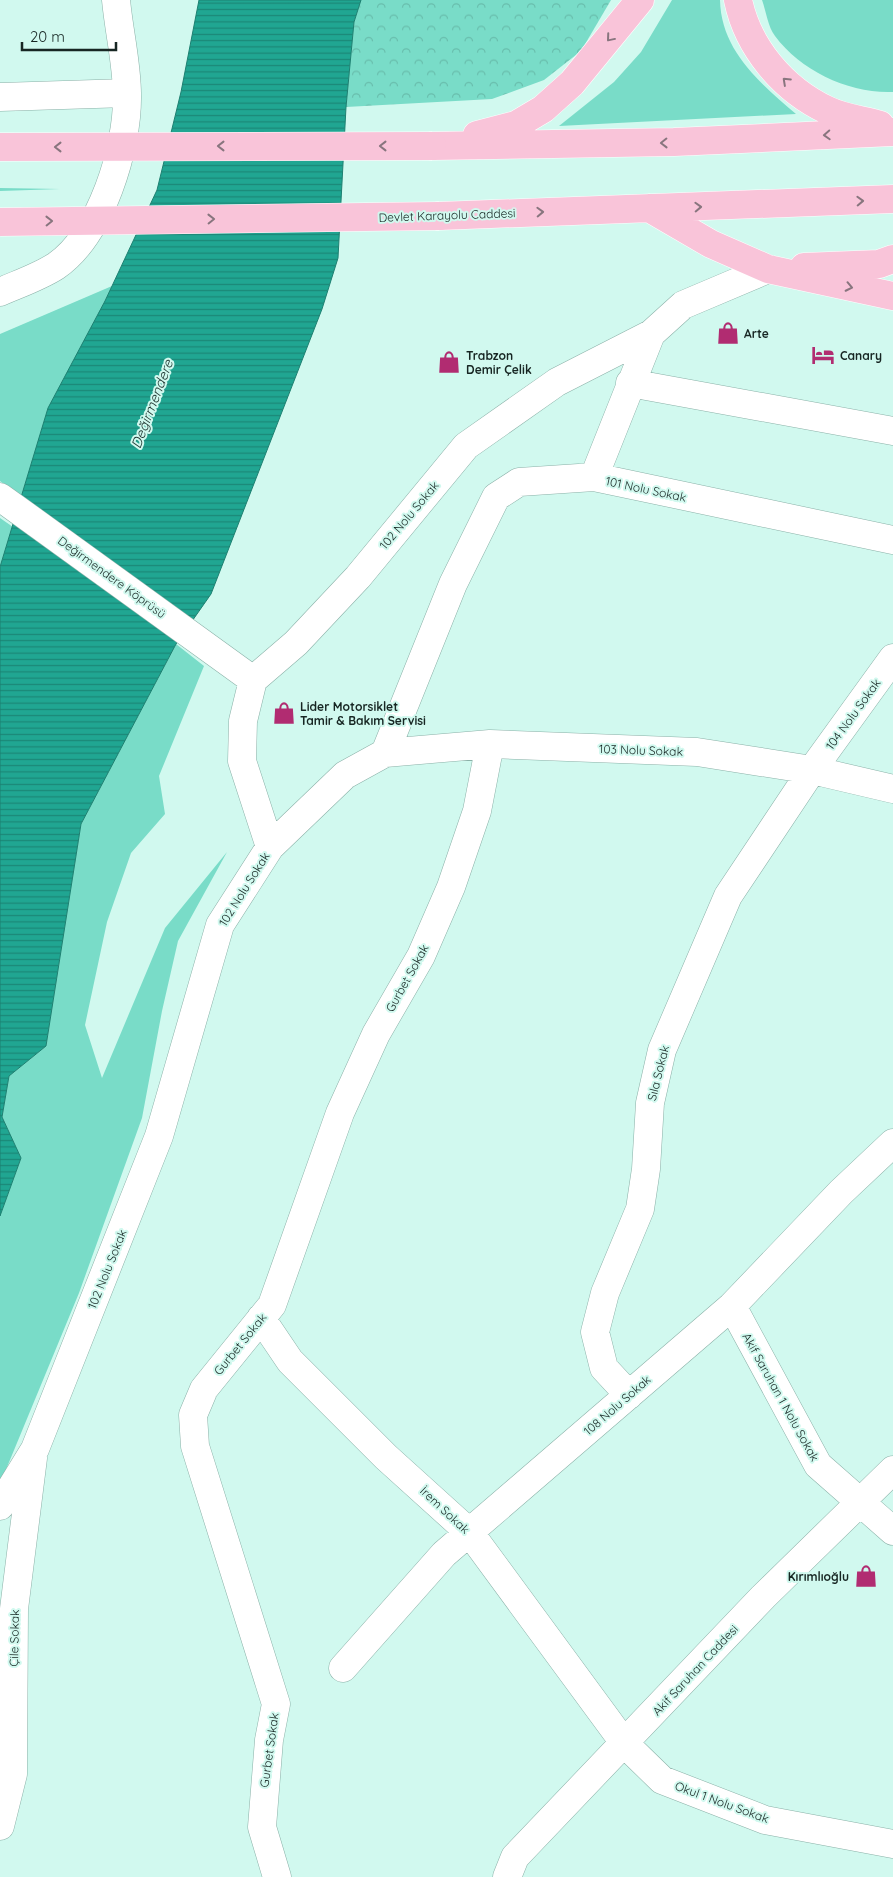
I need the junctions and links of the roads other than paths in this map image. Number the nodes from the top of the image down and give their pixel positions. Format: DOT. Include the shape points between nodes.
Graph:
graph roads {
  1 [pos="116,0"];
  2 [pos="640,0"];
  3 [pos="738,0"];
  4 [pos="127,93"];
  5 [pos="0,97"];
  6 [pos="893,130"];
  7 [pos="432,146"];
  8 [pos="0,147"];
  9 [pos="893,199"];
  10 [pos="649,208"];
  11 [pos="0,222"];
  12 [pos="893,259"];
  13 [pos="768,269"];
  14 [pos="0,292"];
  15 [pos="893,296"];
  16 [pos="651,334"];
  17 [pos="630,383"];
  18 [pos="893,431"];
  19 [pos="594,477"];
  20 [pos="0,497"];
  21 [pos="893,540"];
  22 [pos="893,658"];
  23 [pos="253,680"];
  24 [pos="490,744"];
  25 [pos="385,753"];
  26 [pos="812,770"];
  27 [pos="893,789"];
  28 [pos="270,848"];
  29 [pos="893,1143"];
  30 [pos="732,1306"];
  31 [pos="261,1318"];
  32 [pos="629,1395"];
  33 [pos="35,1449"];
  34 [pos="893,1470"];
  35 [pos="860,1503"];
  36 [pos="0,1506"];
  37 [pos="470,1532"];
  38 [pos="893,1532"];
  39 [pos="343,1668"];
  40 [pos="625,1744"];
  41 [pos="0,1826"];
  42 [pos="893,1844"];
  43 [pos="277,1877"];
  44 [pos="507,1877"];
  1 -- 4 [label="street"];
  2 -- 7 [label="main road, one-way" via="572,83 543,109 516,125"];
  6 -- 3 [label="main road, one-way" via="828,110 792,86 764,60 742,21"];
  4 -- 5 [label="street"];
  4 -- 14 [label="street" via="127,117 109,192 86,236 56,266"];
  6 -- 7 [label="main road, one-way" via="674,142"];
  7 -- 8 [label="main road, one-way, bridge"];
  10 -- 9 [label="main road, Devlet Karayolu Caddesi, one-way"];
  11 -- 10 [label="main road, Devlet Karayolu Caddesi, one-way, bridge" via="439,216"];
  10 -- 13 [label="main road" via="710,244"];
  12 -- 13 [label="main road" via="879,264"];
  13 -- 15 [label="main road, one-way"];
  13 -- 16 [label="street, 101 Nolu Sokak" via="683,305"];
  16 -- 17 [label="street, 101 Nolu Sokak"];
  16 -- 23 [label="street, 102 Nolu Sokak" via="557,382 466,446 358,577 296,644"];
  17 -- 18 [label="street"];
  17 -- 19 [label="street, 101 Nolu Sokak"];
  19 -- 21 [label="street, 101 Nolu Sokak"];
  19 -- 25 [label="street" via="519,482 496,498 452,584"];
  20 -- 23 [label="street, Değirmendere Köprüsü"];
  22 -- 26 [label="street, 104 Nolu Sokak"];
  23 -- 28 [label="street, 102 Nolu Sokak" via="243,721 242,761"];
  24 -- 25 [label="street, 103 Nolu Sokak"];
  24 -- 26 [label="street, 103 Nolu Sokak" via="697,752"];
  24 -- 31 [label="street, Gurbet Sokak" via="477,811 451,887 421,956 376,1034 340,1113 272,1305"];
  25 -- 28 [label="street, 103 Nolu Sokak" via="345,775"];
  26 -- 27 [label="street, 103 Nolu Sokak"];
  26 -- 32 [label="street, Sıla Sokak" via="728,896 662,1050 650,1103 640,1209 605,1293 595,1332 604,1368"];
  28 -- 33 [label="street, 102 Nolu Sokak" via="220,925 159,1136"];
  29 -- 30 [label="street, 108 Nolu Sokak" via="841,1192"];
  30 -- 32 [label="street, 108 Nolu Sokak"];
  30 -- 35 [label="street, Akif Saruhan 1 Nolu Sokak" via="818,1465"];
  31 -- 37 [label="street, İrem Sokak" via="290,1361 386,1457"];
  31 -- 43 [label="street, Gurbet Sokak" via="204,1389 193,1415 195,1446 276,1704 266,1765 262,1826"];
  32 -- 37 [label="street, 108 Nolu Sokak"];
  33 -- 36 [label="street, 102 Nolu Sokak"];
  33 -- 41 [label="street, Çile Sokak" via="14,1609 13,1774"];
  34 -- 35 [label="street, Akif Saruhan Caddesi"];
  35 -- 38 [label="street, Akif Saruhan 1 Nolu Sokak"];
  35 -- 40 [label="street, Akif Saruhan Caddesi"];
  37 -- 39 [label="street, 108 Nolu Sokak" via="444,1554"];
  37 -- 40 [label="street, İrem Sokak"];
  40 -- 42 [label="street, Okul 1 Nolu Sokak" via="662,1780 765,1820"];
  40 -- 44 [label="street, Akif Saruhan Caddesi" via="515,1857"];
}
